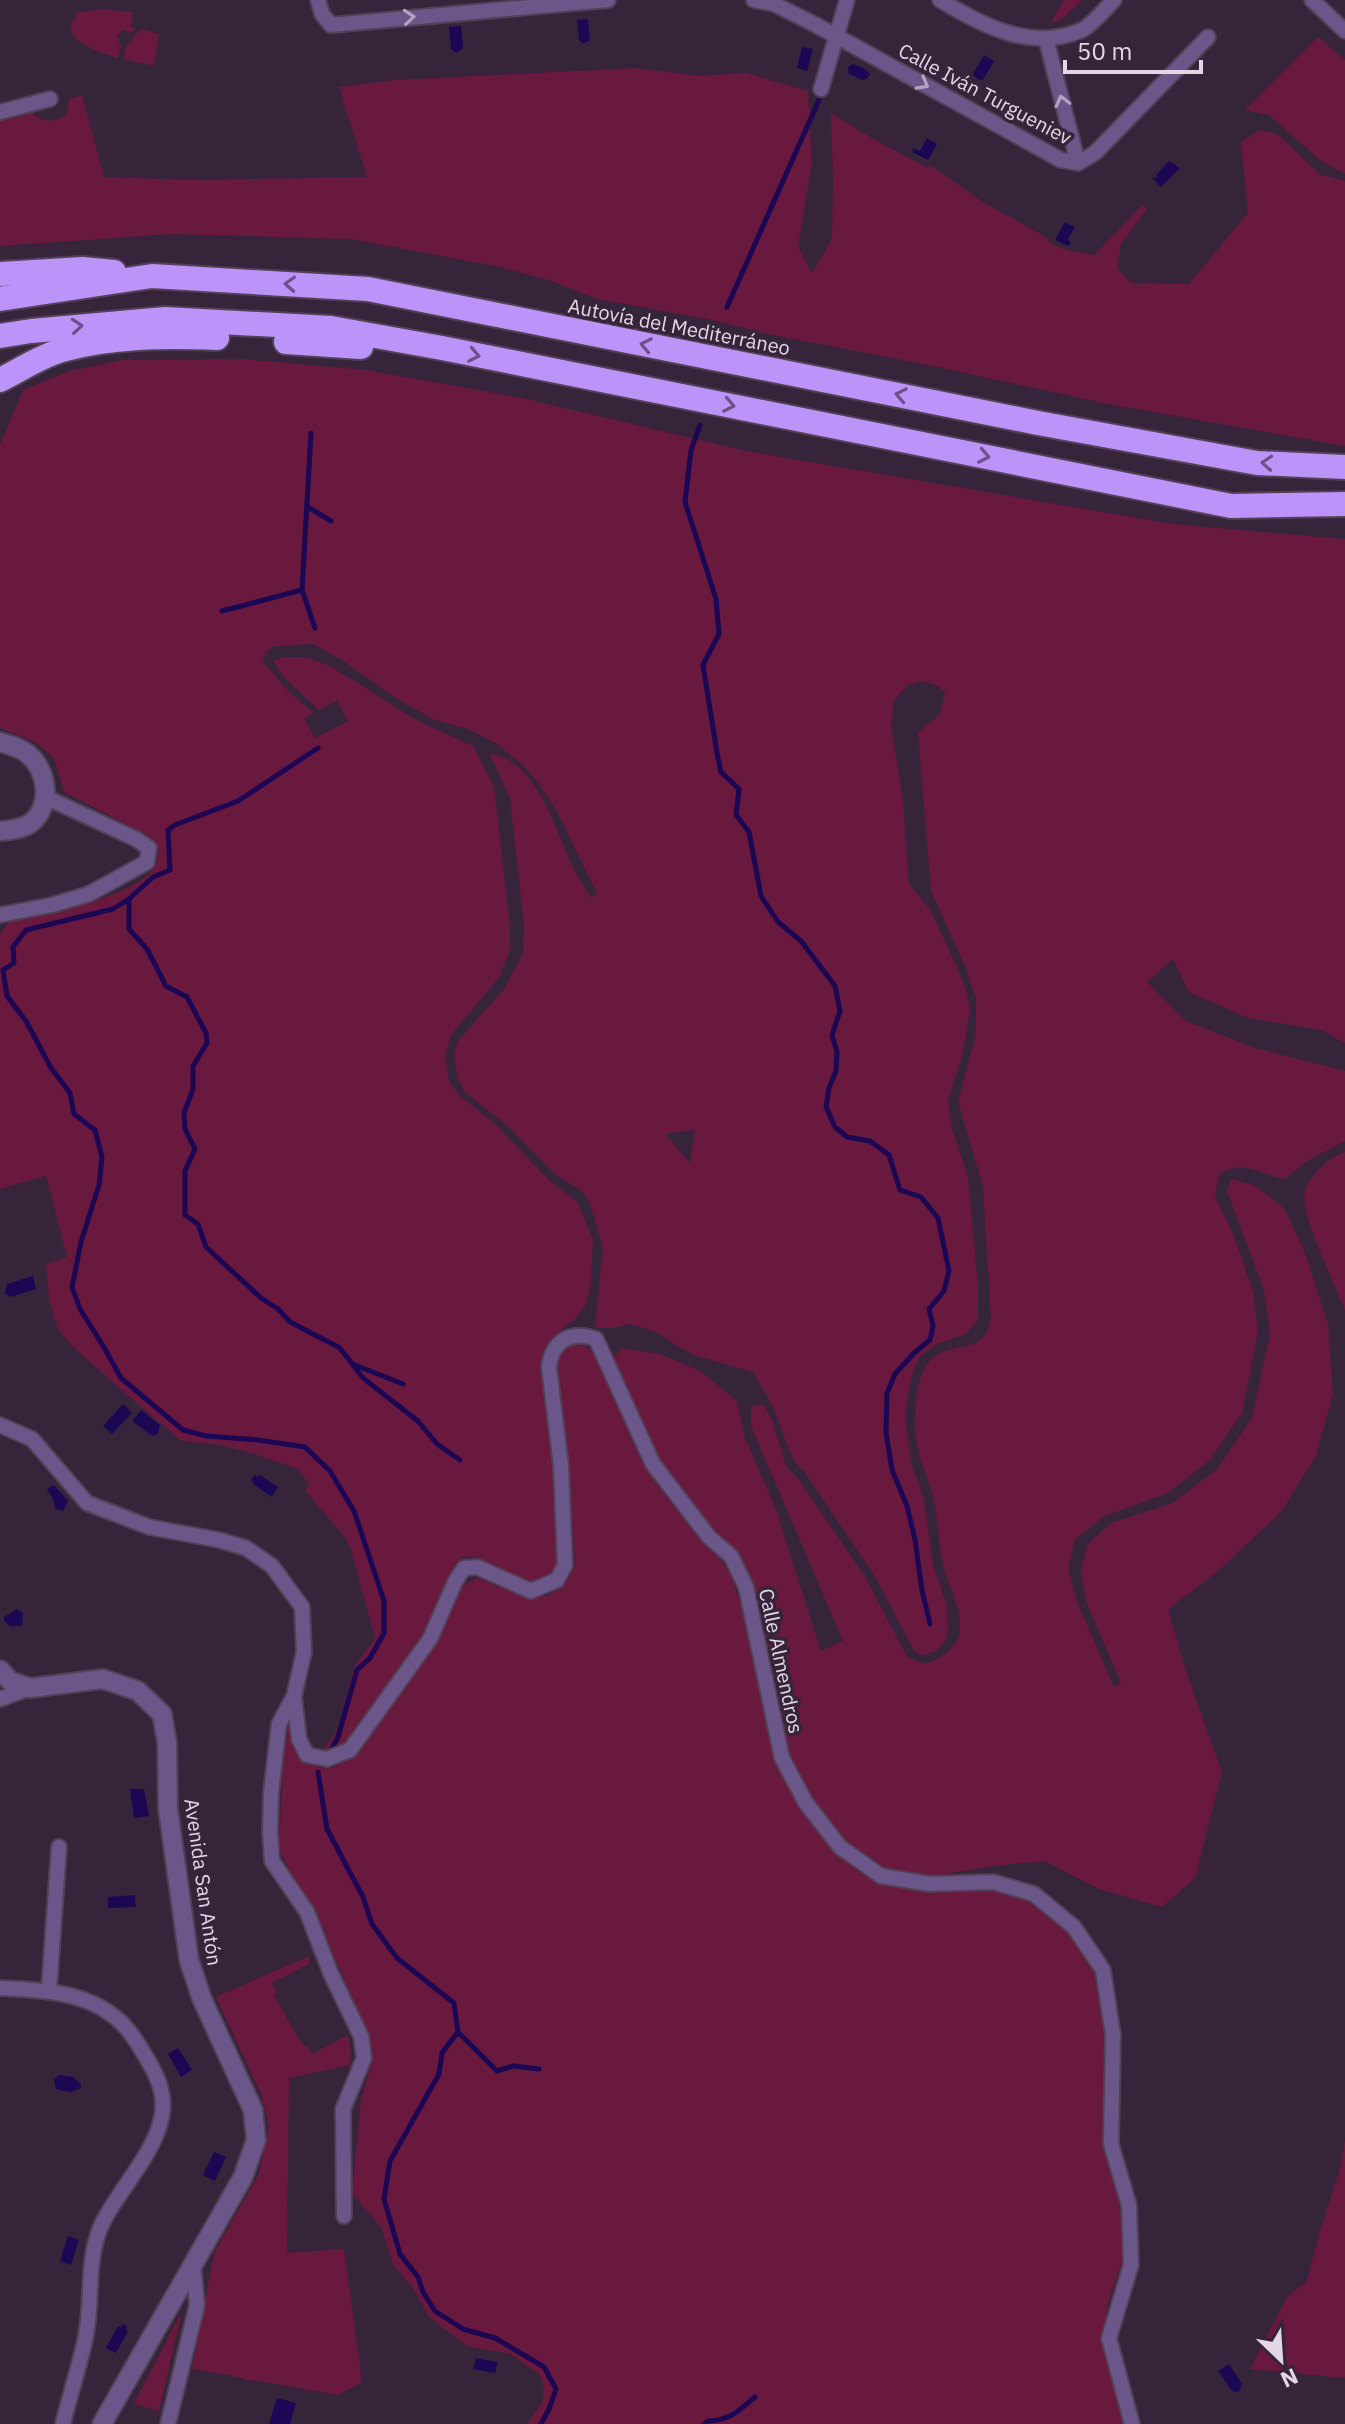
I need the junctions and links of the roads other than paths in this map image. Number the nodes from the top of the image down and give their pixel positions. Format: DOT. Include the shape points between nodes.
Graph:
graph roads {
  1 [pos="318,0"];
  2 [pos="608,0"];
  3 [pos="754,0"];
  4 [pos="847,0"];
  5 [pos="940,0"];
  6 [pos="1114,0"];
  7 [pos="1312,0"];
  8 [pos="1345,31"];
  9 [pos="838,37"];
  10 [pos="1208,37"];
  11 [pos="1046,39"];
  12 [pos="821,89"];
  13 [pos="50,99"];
  14 [pos="0,112"];
  15 [pos="1078,163"];
  16 [pos="0,274"];
  17 [pos="152,276"];
  18 [pos="0,299"];
  19 [pos="0,336"];
  20 [pos="442,348"];
  21 [pos="0,380"];
  22 [pos="1345,467"];
  23 [pos="1345,504"];
  24 [pos="0,742"];
  25 [pos="45,797"];
  26 [pos="0,831"];
  27 [pos="0,915"];
  28 [pos="0,1425"];
  29 [pos="0,1670"];
  30 [pos="30,1688"];
  31 [pos="294,1696"];
  32 [pos="0,1699"];
  33 [pos="59,1847"];
  34 [pos="0,1988"];
  35 [pos="49,1990"];
  36 [pos="344,2216"];
  37 [pos="192,2263"];
  38 [pos="63,2424"];
  39 [pos="102,2424"];
  40 [pos="168,2424"];
  41 [pos="1132,2424"];
  1 -- 2 [label="street, one-way" via="331,25"];
  3 -- 9 [label="street, Calle Iván Turgueniev" via="774,4"];
  4 -- 9 [label="street"];
  5 -- 11 [label="street" via="990,27"];
  6 -- 11 [label="street" via="1084,29"];
  7 -- 8 [label="street"];
  9 -- 12 [label="street"];
  9 -- 15 [label="street, Calle Iván Turgueniev, one-way" via="1061,160"];
  10 -- 15 [label="street, Calle Iván Turgueniev" via="1095,153"];
  15 -- 11 [label="street, one-way"];
  13 -- 14 [label="street"];
  16 -- 17 [label="highway" via="82,269"];
  17 -- 18 [label="highway, Autovía del Mediterráneo"];
  22 -- 17 [label="highway, Autovía del Mediterráneo, one-way" via="1257,463 368,289"];
  19 -- 20 [label="highway, one-way" via="165,319 331,328"];
  20 -- 21 [label="highway" via="191,337 109,341 59,350"];
  20 -- 23 [label="highway, one-way" via="1231,506"];
  24 -- 25 [label="street" via="28,753 45,780"];
  25 -- 26 [label="street" via="31,822"];
  25 -- 27 [label="street" via="136,839 149,848 147,862 89,894"];
  28 -- 31 [label="street, Calle Almendros" via="32,1439 87,1503 149,1527 246,1548 272,1566 302,1607 304,1652"];
  29 -- 30 [label="street" via="10,1681"];
  30 -- 32 [label="street"];
  30 -- 37 [label="street, Avenida San Antón" via="103,1679 138,1691 162,1714 168,1809 189,1960 253,2110 256,2140 243,2177"];
  31 -- 36 [label="street, Calle Almendros" via="279,1724 271,1793 272,1861 307,1912 361,2036 364,2058 343,2109"];
  31 -- 41 [label="street, Calle Almendros" via="299,1739 307,1755 327,1759 350,1750 430,1639 464,1568 477,1567 531,1591 557,1580 565,1565 551,1354 561,1340 584,1334 596,1339 653,1464 709,1537 731,1556 746,1587 782,1758 806,1803 840,1847 881,1876 930,1884 993,1882 1034,1894 1074,1927 1103,1970 1113,2035 1111,2144 1129,2205 1131,2265 1109,2338"];
  33 -- 35 [label="street"];
  34 -- 35 [label="street"];
  35 -- 38 [label="street" via="86,2000 116,2017 155,2072 164,2095 152,2142 101,2227 90,2270 87,2333"];
  37 -- 39 [label="street, Avenida San Antón"];
  37 -- 40 [label="street" via="197,2305"];
}
